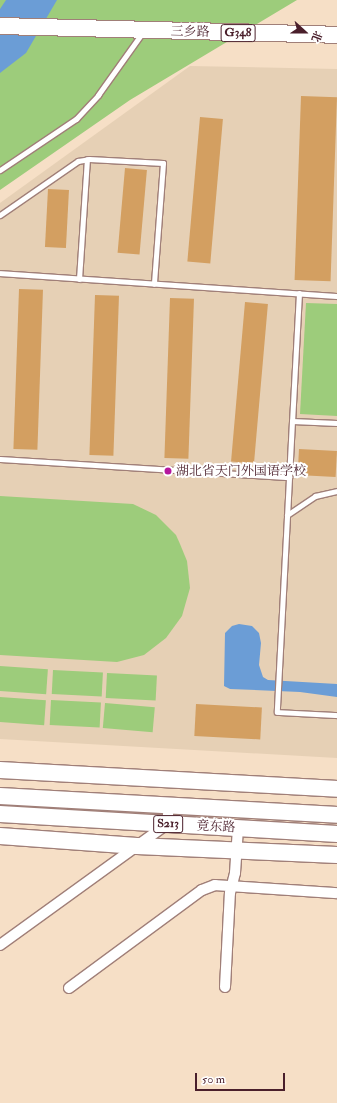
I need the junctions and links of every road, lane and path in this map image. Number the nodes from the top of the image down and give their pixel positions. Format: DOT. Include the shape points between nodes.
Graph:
graph roads {
  1 [pos="0,26"];
  2 [pos="141,31"];
  3 [pos="337,35"];
  4 [pos="87,159"];
  5 [pos="0,170"];
  6 [pos="0,215"];
  7 [pos="0,273"];
  8 [pos="79,278"];
  9 [pos="154,284"];
  10 [pos="299,293"];
  11 [pos="337,296"];
  12 [pos="292,421"];
  13 [pos="337,423"];
  14 [pos="0,459"];
  15 [pos="289,477"];
  16 [pos="337,491"];
  17 [pos="287,516"];
  18 [pos="337,716"];
  19 [pos="0,770"];
  20 [pos="337,789"];
  21 [pos="0,796"];
  22 [pos="169,805"];
  23 [pos="0,814"];
  24 [pos="337,815"];
  25 [pos="167,824"];
  26 [pos="238,828"];
  27 [pos="337,834"];
  28 [pos="0,836"];
  29 [pos="137,846"];
  30 [pos="236,850"];
  31 [pos="337,855"];
  32 [pos="231,886"];
  33 [pos="337,893"];
  34 [pos="0,944"];
  35 [pos="225,987"];
  36 [pos="68,988"];
  1 -- 2 [label="main road, G348"];
  2 -- 3 [label="main road, 三乡路 / G348"];
  2 -- 5 [label="lane" via="98,94 76,119"];
  4 -- 6 [label="lane" via="78,161"];
  4 -- 8 [label="lane"];
  4 -- 9 [label="lane" via="163,163"];
  7 -- 8 [label="lane"];
  8 -- 9 [label="lane"];
  9 -- 10 [label="lane"];
  10 -- 11 [label="lane"];
  10 -- 12 [label="lane"];
  12 -- 13 [label="lane"];
  12 -- 15 [label="lane"];
  14 -- 15 [label="lane"];
  15 -- 17 [label="lane"];
  16 -- 17 [label="lane" via="315,496"];
  17 -- 18 [label="lane" via="277,712"];
  19 -- 20 [label="main road"];
  21 -- 22 [label="main road, 竟东路 / S213"];
  22 -- 24 [label="main road, 竟东路 / S213"];
  22 -- 25 [label="street"];
  23 -- 25 [label="main road, 竟东路 / S213"];
  25 -- 26 [label="main road, 竟东路 / S213"];
  25 -- 29 [label="street"];
  26 -- 27 [label="main road, 竟东路 / S213"];
  26 -- 30 [label="street"];
  28 -- 29 [label="main road"];
  29 -- 30 [label="main road"];
  29 -- 34 [label="street"];
  30 -- 31 [label="main road"];
  30 -- 32 [label="street"];
  32 -- 33 [label="street"];
  32 -- 35 [label="street"];
  32 -- 36 [label="street" via="215,885 202,890"];
}
